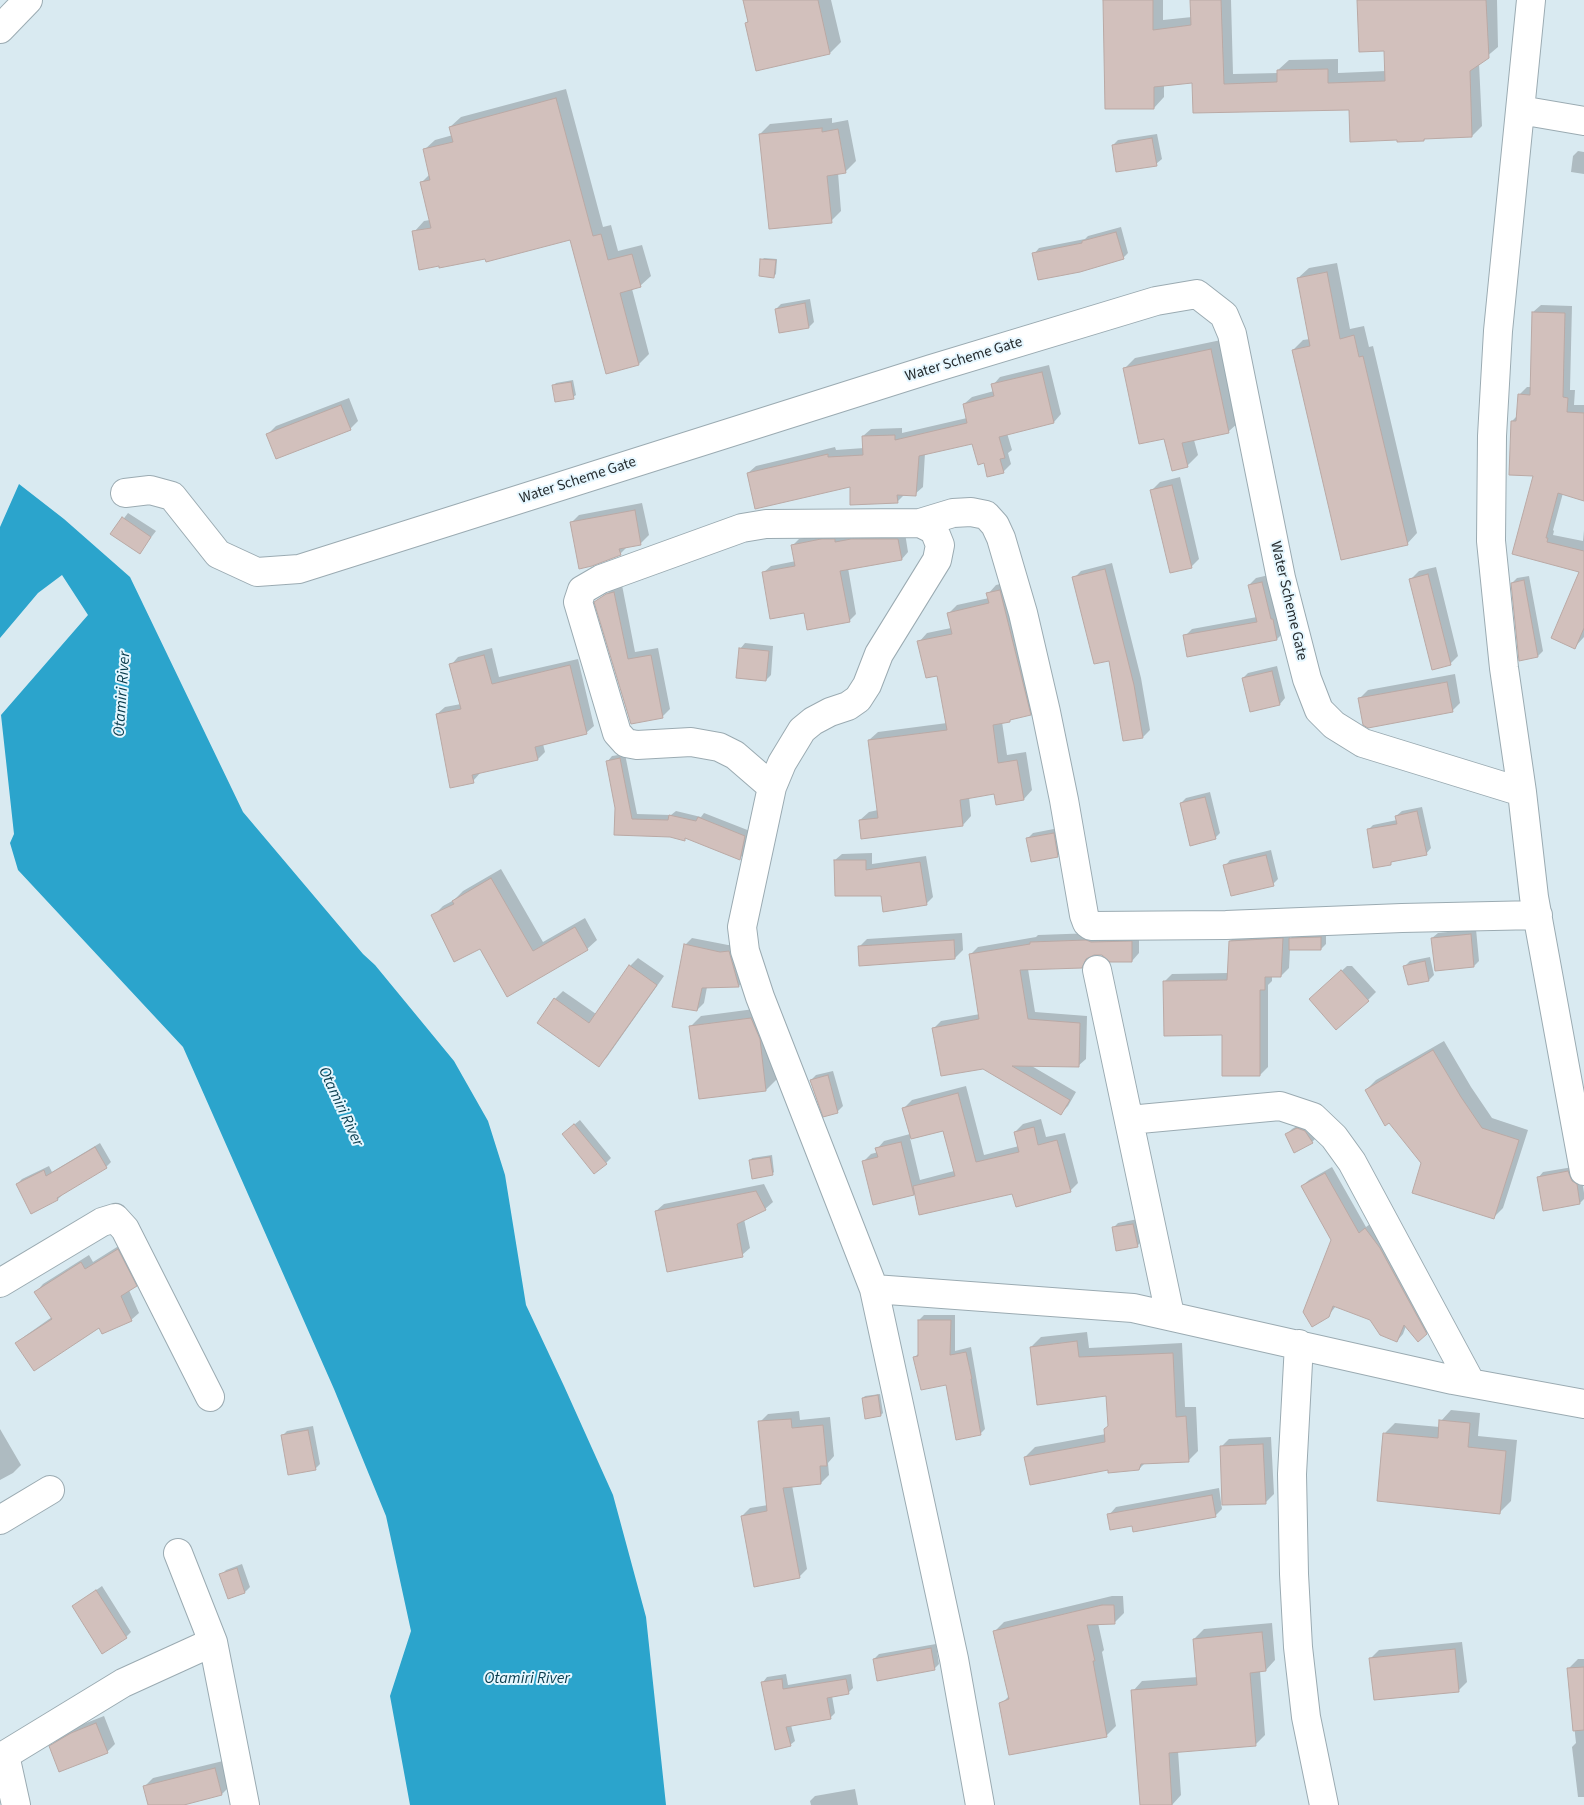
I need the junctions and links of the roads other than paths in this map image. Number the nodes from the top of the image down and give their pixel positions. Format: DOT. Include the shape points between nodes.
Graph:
graph roads {
  1 [pos="28,0"];
  2 [pos="1531,0"];
  3 [pos="0,29"];
  4 [pos="1520,110"];
  5 [pos="1584,121"];
  6 [pos="124,493"];
  7 [pos="920,523"];
  8 [pos="772,786"];
  9 [pos="1522,792"];
  10 [pos="1538,916"];
  11 [pos="1097,970"];
  12 [pos="1129,1120"];
  13 [pos="1584,1170"];
  14 [pos="0,1283"];
  15 [pos="874,1289"];
  16 [pos="1170,1315"];
  17 [pos="1299,1344"];
  18 [pos="1471,1383"];
  19 [pos="210,1397"];
  20 [pos="1584,1404"];
  21 [pos="50,1490"];
  22 [pos="0,1520"];
  23 [pos="178,1553"];
  24 [pos="213,1642"];
  25 [pos="3,1757"];
  26 [pos="16,1805"];
  27 [pos="245,1805"];
  28 [pos="980,1805"];
  29 [pos="1324,1805"];
  1 -- 3 [label="street"];
  2 -- 4 [label="street"];
  4 -- 5 [label="street"];
  4 -- 9 [label="street" via="1498,331 1492,436 1492,541 1504,668"];
  6 -- 9 [label="street, Water Scheme Gate" via="150,490 172,496 218,554 256,572 299,569 931,369 1156,301 1197,294 1224,314 1232,334 1281,578 1307,679 1319,710 1334,725 1363,743"];
  7 -- 8 [label="street" via="934,530 940,545 937,560 879,654 867,685 858,700 813,721 802,730"];
  7 -- 8 [label="street" via="766,524 742,528 601,579 582,590 578,602 617,733 626,743 691,742 719,747"];
  7 -- 10 [label="street" via="953,513 971,512 986,515 1001,538 1023,613 1046,712 1084,915 1091,926"];
  8 -- 15 [label="street" via="742,927 746,951 760,997"];
  9 -- 10 [label="street"];
  10 -- 13 [label="street"];
  11 -- 12 [label="street"];
  12 -- 16 [label="street"];
  12 -- 18 [label="street" via="1280,1106 1313,1117 1334,1137 1352,1162"];
  14 -- 19 [label="street" via="102,1222 115,1218 125,1229"];
  15 -- 16 [label="street" via="1133,1308"];
  15 -- 28 [label="street" via="954,1659"];
  16 -- 17 [label="street"];
  17 -- 18 [label="street"];
  17 -- 29 [label="street" via="1292,1474 1294,1583 1306,1717"];
  18 -- 20 [label="street"];
  21 -- 22 [label="street"];
  23 -- 24 [label="street"];
  24 -- 25 [label="street" via="123,1683"];
  24 -- 27 [label="street"];
  25 -- 26 [label="street"];
}
